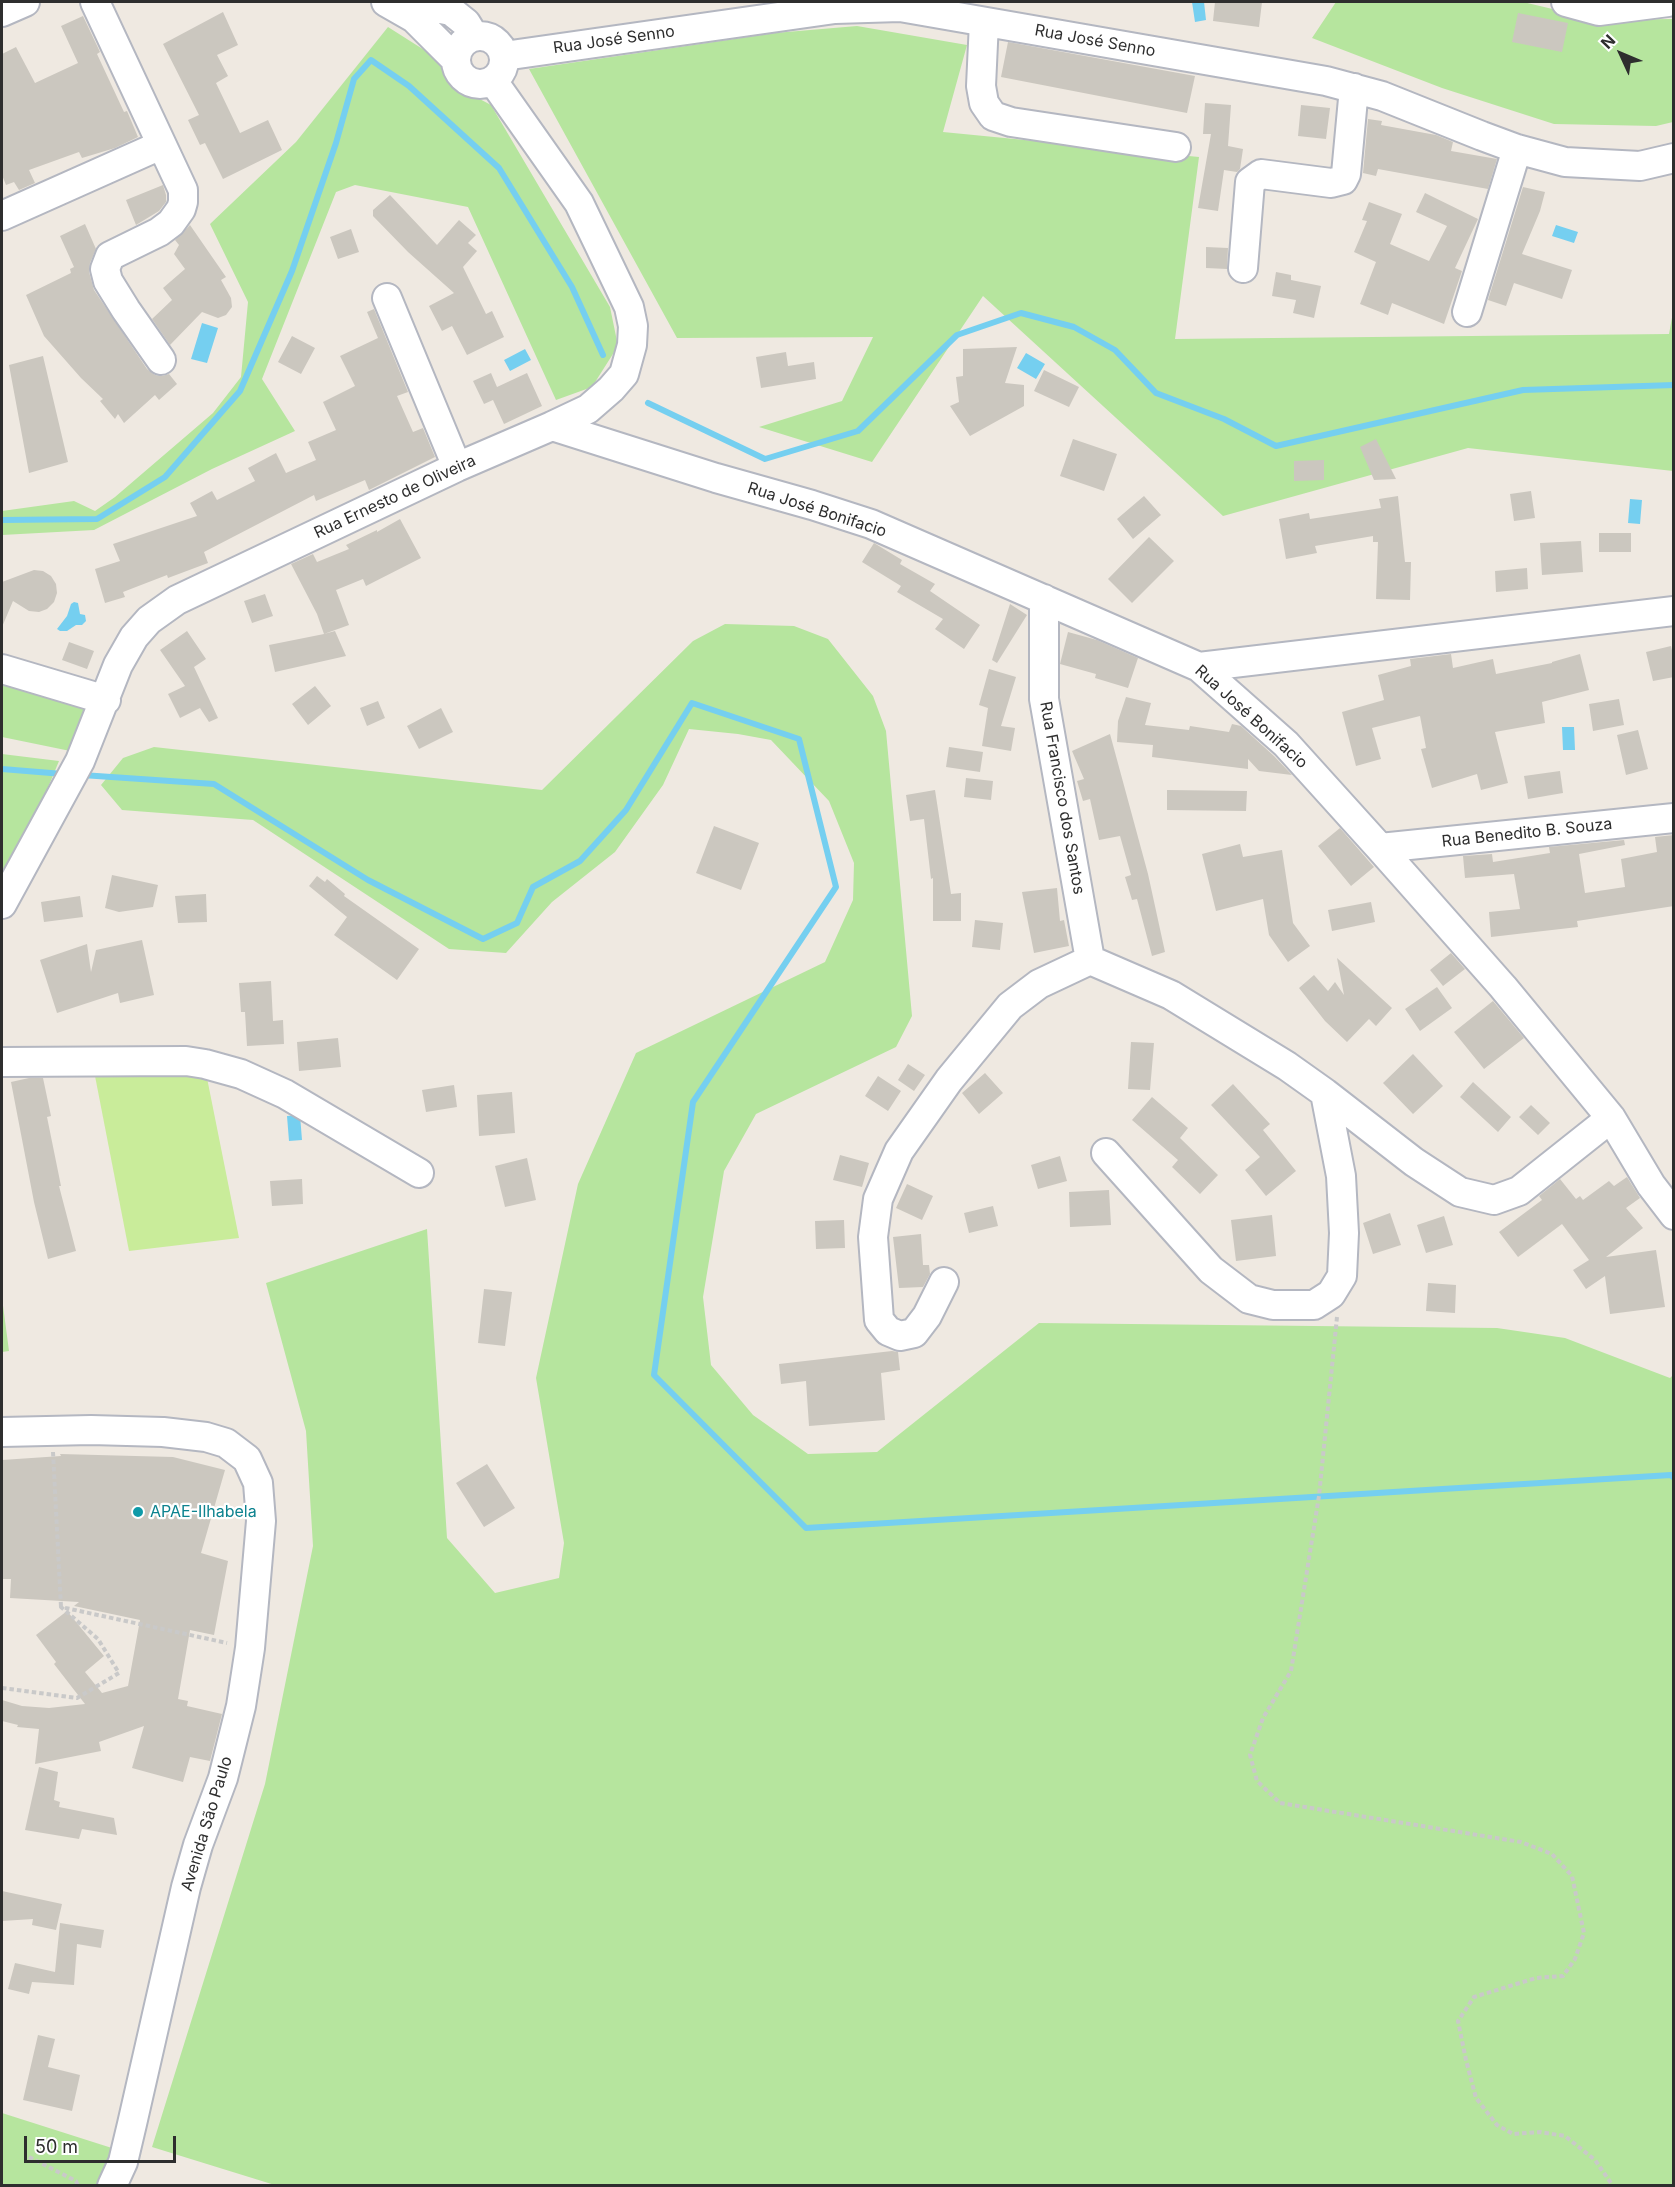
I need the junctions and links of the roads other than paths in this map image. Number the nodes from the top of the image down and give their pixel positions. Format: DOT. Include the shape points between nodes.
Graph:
graph roads {
  1 [pos="26,2"];
  2 [pos="95,2"];
  3 [pos="386,2"];
  4 [pos="406,2"];
  5 [pos="1566,2"];
  6 [pos="1668,2"];
  7 [pos="834,5"];
  8 [pos="459,6"];
  9 [pos="2,12"];
  10 [pos="984,22"];
  11 [pos="474,36"];
  12 [pos="456,60"];
  13 [pos="499,68"];
  14 [pos="1354,88"];
  15 [pos="161,145"];
  16 [pos="1176,147"];
  17 [pos="1517,149"];
  18 [pos="1674,158"];
  19 [pos="2,216"];
  20 [pos="1244,268"];
  21 [pos="387,298"];
  22 [pos="1467,312"];
  23 [pos="161,360"];
  24 [pos="552,426"];
  25 [pos="457,467"];
  26 [pos="1044,599"];
  27 [pos="1674,611"];
  28 [pos="1199,667"];
  29 [pos="2,669"];
  30 [pos="106,700"];
  31 [pos="1674,818"];
  32 [pos="1380,848"];
  33 [pos="2,904"];
  34 [pos="1090,960"];
  35 [pos="2,1062"];
  36 [pos="1325,1093"];
  37 [pos="1611,1118"];
  38 [pos="1106,1153"];
  39 [pos="419,1173"];
  40 [pos="1674,1215"];
  41 [pos="944,1282"];
  42 [pos="2,1432"];
  43 [pos="112,2186"];
  1 -- 9 [label="street"];
  2 -- 15 [label="street"];
  3 -- 12 [label="street" via="414,18"];
  4 -- 8 [label="street"];
  5 -- 6 [label="street" via="1599,11"];
  7 -- 10 [label="street, Rua José Senno" via="900,7"];
  7 -- 13 [label="street, Rua José Senno"];
  8 -- 11 [label="street"];
  10 -- 14 [label="street, Rua José Senno"];
  10 -- 16 [label="street" via="981,86 984,103 993,117"];
  11 -- 12 [label="street" via="461,45"];
  11 -- 13 [label="street" via="497,42"];
  12 -- 13 [label="street" via="457,69 468,81 485,84"];
  13 -- 24 [label="street, Rua Ernesto de Oliveira" via="579,203 629,307 633,326 624,374 588,409"];
  14 -- 17 [label="street, Rua José Senno"];
  14 -- 20 [label="street" via="1343,180 1331,183 1261,174 1254,178 1249,187"];
  15 -- 19 [label="street"];
  15 -- 23 [label="street" via="183,190 181,209 159,232 110,256 105,269 108,281"];
  17 -- 18 [label="street, Rua José Senno" via="1565,162 1640,166"];
  17 -- 22 [label="street"];
  21 -- 25 [label="street"];
  24 -- 25 [label="street, Rua Ernesto de Oliveira"];
  24 -- 26 [label="street, Rua José Bonifacio" via="871,524"];
  25 -- 30 [label="street, Rua Ernesto de Oliveira" via="177,600 149,620 134,637 118,665"];
  26 -- 28 [label="street, Rua José Bonifacio"];
  26 -- 34 [label="street, Rua Francisco dos Santos" via="1044,699"];
  27 -- 28 [label="street"];
  28 -- 32 [label="street, Rua José Bonifacio" via="1286,744"];
  29 -- 30 [label="street"];
  30 -- 33 [label="street, Rua Ernesto de Oliveira" via="67,788"];
  31 -- 32 [label="street, Rua Benedito B. Souza"];
  32 -- 37 [label="street, Rua José Bonifacio" via="1503,987"];
  34 -- 36 [label="street" via="1171,995"];
  34 -- 41 [label="street" via="1039,984 1010,1006 949,1080 899,1151 878,1199 874,1227 879,1320 888,1331 900,1336 914,1333"];
  35 -- 39 [label="street" via="205,1064 241,1074 285,1094"];
  36 -- 37 [label="street" via="1414,1162 1460,1192 1494,1200 1519,1191"];
  36 -- 38 [label="street" via="1341,1176 1342,1276 1331,1294 1314,1305 1273,1305 1249,1299 1211,1270"];
  37 -- 40 [label="street, Rua José Bonifacio"];
  42 -- 43 [label="street, Avenida São Paulo" via="163,1432 206,1437 226,1443 247,1459 258,1483 261,1521 241,1706 223,1778 186,1887 123,2162"];
}
